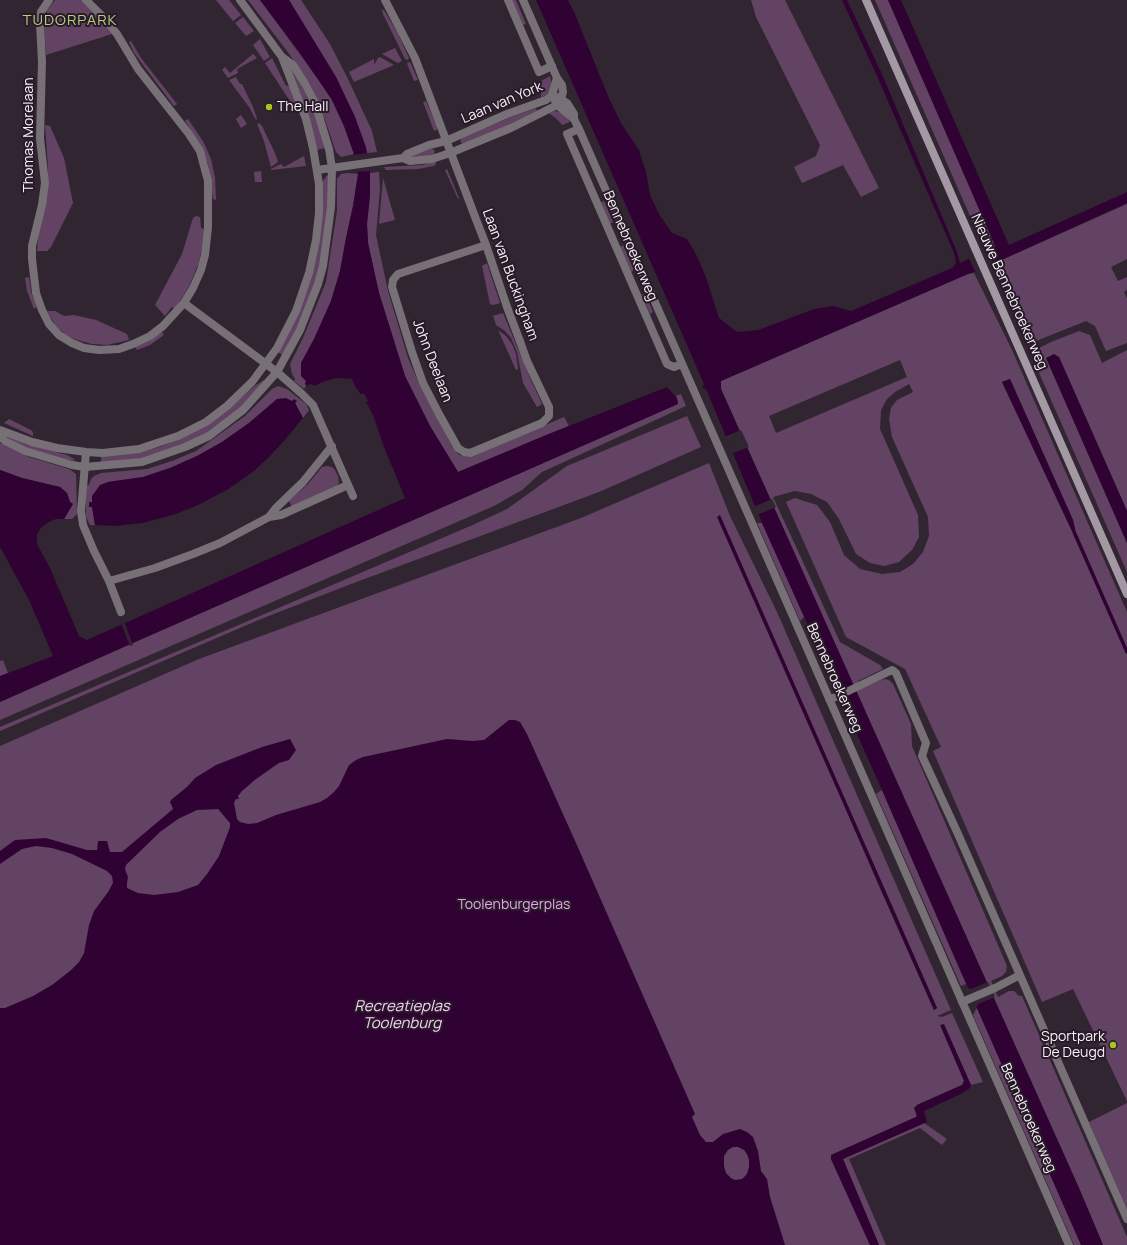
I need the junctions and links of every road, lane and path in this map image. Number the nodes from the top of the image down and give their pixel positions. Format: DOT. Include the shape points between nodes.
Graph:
graph roads {
  1 [pos="49,0"];
  2 [pos="86,0"];
  3 [pos="240,0"];
  4 [pos="385,0"];
  5 [pos="508,0"];
  6 [pos="523,0"];
  7 [pos="866,0"];
  8 [pos="282,57"];
  9 [pos="552,66"];
  10 [pos="557,78"];
  11 [pos="552,95"];
  12 [pos="559,102"];
  13 [pos="578,129"];
  14 [pos="446,141"];
  15 [pos="450,153"];
  16 [pos="403,158"];
  17 [pos="332,168"];
  18 [pos="317,170"];
  19 [pos="486,246"];
  20 [pos="184,303"];
  21 [pos="266,364"];
  22 [pos="682,364"];
  23 [pos="277,372"];
  24 [pos="548,416"];
  25 [pos="0,430"];
  26 [pos="0,436"];
  27 [pos="332,446"];
  28 [pos="86,452"];
  29 [pos="85,467"];
  30 [pos="348,485"];
  31 [pos="353,496"];
  32 [pos="269,517"];
  33 [pos="109,581"];
  34 [pos="1127,594"];
  35 [pos="121,612"];
  36 [pos="832,698"];
  37 [pos="1020,975"];
  38 [pos="966,1000"];
  39 [pos="1127,1219"];
  40 [pos="1069,1245"];
  1 -- 20 [label="street, Thomas Morelaan" via="41,12 40,23 40,138 45,182 32,246 36,293 42,310 49,324 59,335 72,344 99,350 118,349 150,336"];
  2 -- 20 [label="street, Thomas Morelaan" via="117,34 138,69 200,151 208,181 205,255 201,270"];
  3 -- 8 [label="street"];
  4 -- 14 [label="street, Laan van Buckingham" via="415,58"];
  5 -- 9 [label="street" via="539,72"];
  6 -- 9 [label="street"];
  7 -- 34 [label="main road, Nieuwe Bennebroekerweg"];
  8 -- 17 [label="street" via="293,65 315,103"];
  8 -- 18 [label="street" via="306,119"];
  9 -- 10 [label="street"];
  10 -- 11 [label="street"];
  10 -- 12 [label="street" via="563,92"];
  11 -- 12 [label="street, Bennebroekerweg"];
  11 -- 14 [label="street, Laan van York" via="546,100"];
  12 -- 13 [label="street, Bennebroekerweg" via="574,119"];
  12 -- 15 [label="street, Laan van York" via="511,128"];
  13 -- 22 [label="street, Bennebroekerweg"];
  13 -- 22 [label="street, Bennebroekerweg" via="567,134 667,364 674,368"];
  14 -- 15 [label="street, Laan van Buckingham"];
  14 -- 16 [label="street, Laan van York" via="429,145"];
  15 -- 16 [label="street, Laan van York" via="432,159 410,161"];
  15 -- 19 [label="street, Laan van Buckingham"];
  16 -- 17 [label="street, Laan van York"];
  17 -- 18 [label="street, Laan van York"];
  17 -- 23 [label="street" via="328,239 320,278 300,330"];
  18 -- 21 [label="street" via="319,213 309,274 296,311"];
  19 -- 24 [label="street, Laan van Buckingham" via="527,361 549,407"];
  19 -- 24 [label="street, John Deelaan" via="398,274 393,280 392,287 421,377 458,448 464,452 475,451 542,423"];
  20 -- 21 [label="street"];
  21 -- 23 [label="street"];
  21 -- 28 [label="street" via="227,406 206,422 178,436 139,449"];
  22 -- 36 [label="street, Bennebroekerweg"];
  23 -- 27 [label="street" via="313,405"];
  23 -- 29 [label="street" via="243,410 209,436 185,448 142,462"];
  25 -- 28 [label="street" via="32,442"];
  26 -- 29 [label="street" via="25,451"];
  27 -- 30 [label="street"];
  27 -- 32 [label="street" via="303,482"];
  28 -- 29 [label="street"];
  29 -- 33 [label="street" via="81,511 83,525"];
  30 -- 31 [label="street"];
  30 -- 32 [label="street"];
  32 -- 33 [label="street" via="193,554"];
  33 -- 35 [label="street"];
  36 -- 37 [label="street" via="892,670 896,673 926,743 922,756"];
  36 -- 38 [label="street, Bennebroekerweg"];
  37 -- 38 [label="street"];
  37 -- 39 [label="street"];
  38 -- 40 [label="street, Bennebroekerweg"];
}
